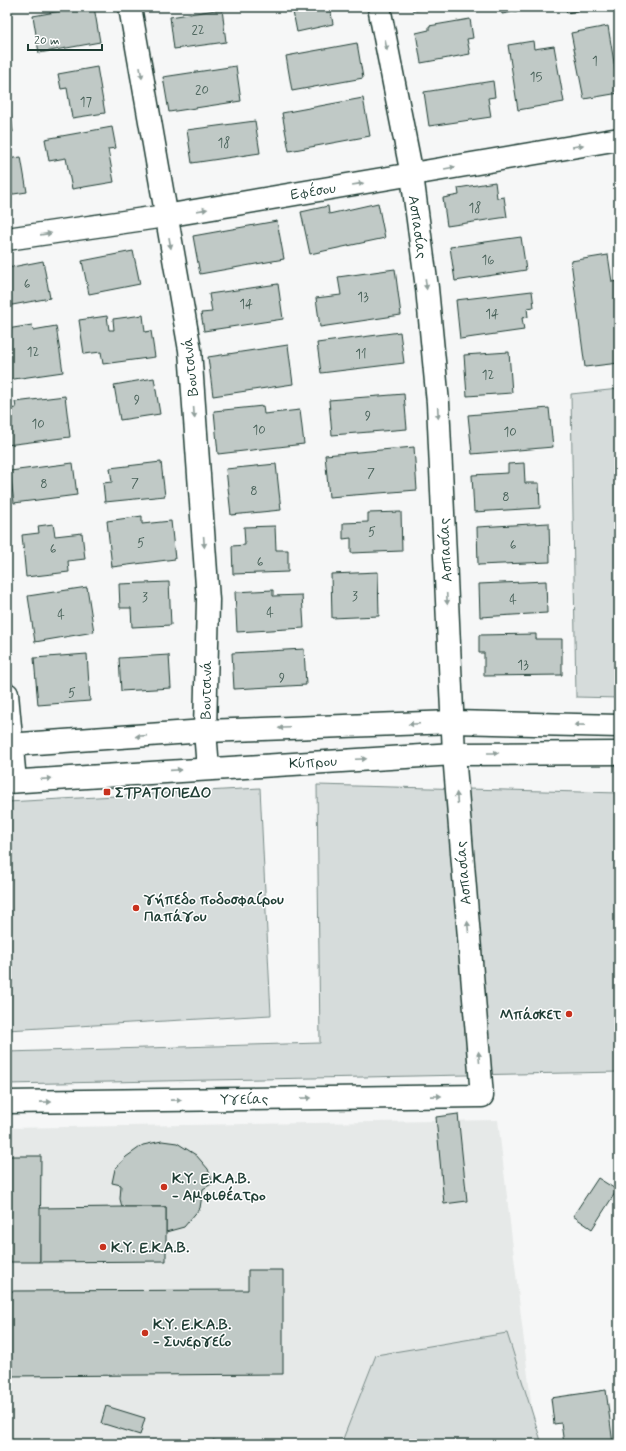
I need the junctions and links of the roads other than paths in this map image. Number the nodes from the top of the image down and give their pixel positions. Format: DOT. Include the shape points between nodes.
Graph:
graph roads {
  1 [pos="130,7"];
  2 [pos="379,7"];
  3 [pos="619,139"];
  4 [pos="412,175"];
  5 [pos="165,216"];
  6 [pos="7,239"];
  7 [pos="7,694"];
  8 [pos="453,722"];
  9 [pos="619,726"];
  10 [pos="205,731"];
  11 [pos="10,745"];
  12 [pos="619,753"];
  13 [pos="454,754"];
  14 [pos="208,768"];
  15 [pos="11,782"];
  16 [pos="482,1096"];
  17 [pos="7,1102"];
  1 -- 5 [label="street, Βουτσινά, one-way"];
  2 -- 4 [label="street, Ασπασίας, one-way"];
  4 -- 3 [label="street, Εφέσου, one-way"];
  5 -- 4 [label="street, Εφέσου, one-way"];
  4 -- 8 [label="street, Ασπασίας, one-way" via="427,288 438,404"];
  6 -- 5 [label="street, Εφέσου, one-way"];
  5 -- 10 [label="street, Βουτσινά, one-way" via="190,350 208,600"];
  7 -- 11 [label="street"];
  9 -- 8 [label="street, one-way"];
  8 -- 10 [label="street, one-way"];
  8 -- 13 [label="street, Ασπασίας"];
  10 -- 11 [label="street, one-way"];
  10 -- 14 [label="street, Βουτσινά"];
  11 -- 15 [label="street"];
  13 -- 12 [label="street, Κύπρου, one-way"];
  14 -- 13 [label="street, Κύπρου, one-way"];
  16 -- 13 [label="street, Ασπασίας, one-way"];
  15 -- 14 [label="street, Κύπρου, one-way"];
  17 -- 16 [label="street, Υγείας, one-way"];
}
